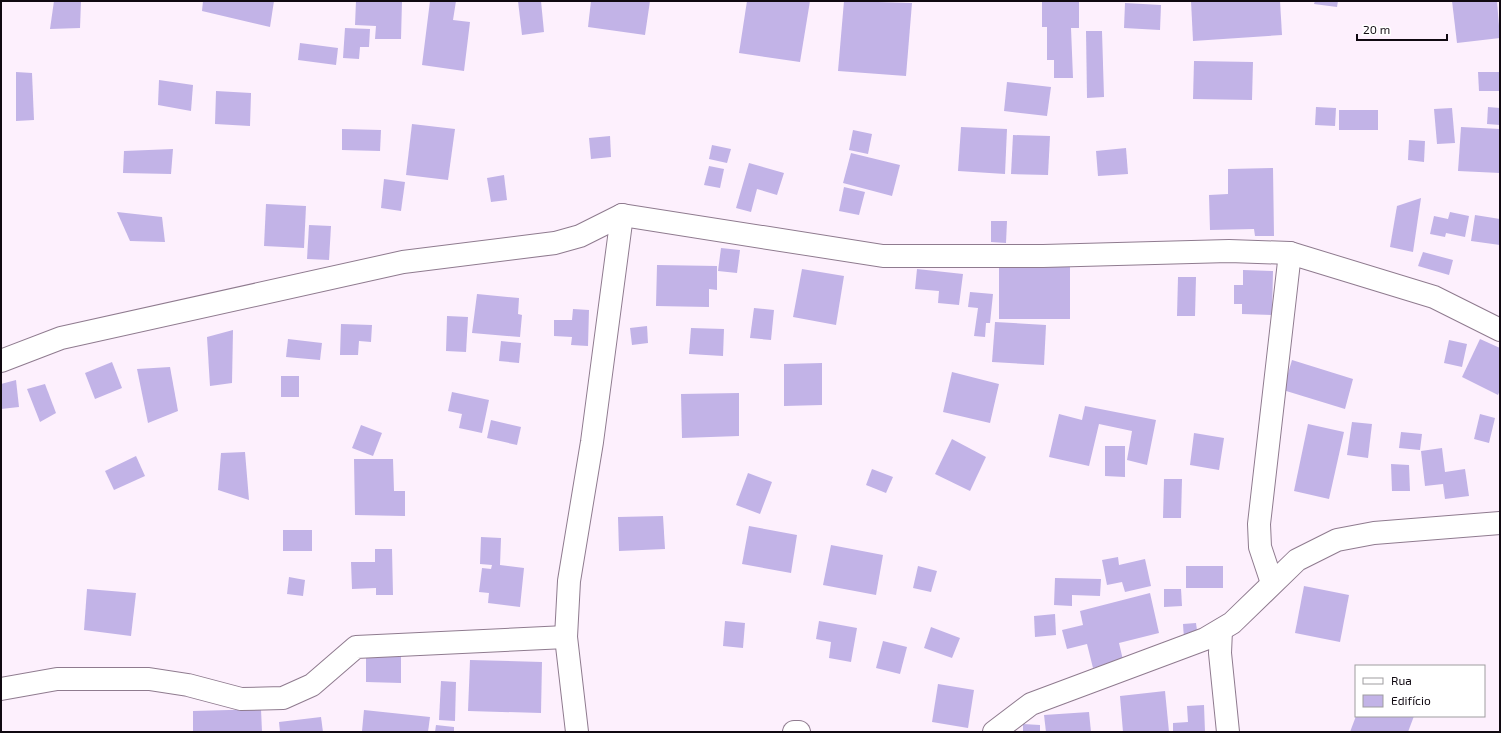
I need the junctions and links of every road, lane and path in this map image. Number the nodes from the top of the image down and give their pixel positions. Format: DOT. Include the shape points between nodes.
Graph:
graph roads {
  1 [pos="622,215"];
  2 [pos="1290,253"];
  3 [pos="1500,330"];
  4 [pos="1,361"];
  5 [pos="1500,524"];
  6 [pos="1272,583"];
  7 [pos="1220,630"];
  8 [pos="566,637"];
  9 [pos="1,689"];
  10 [pos="576,732"];
  11 [pos="994,732"];
  12 [pos="1228,732"];
  1 -- 2 [label="street" via="883,256 1043,256 1229,251"];
  1 -- 4 [label="street" via="580,236 555,243 403,262 61,338"];
  1 -- 8 [label="street" via="592,442 569,581"];
  2 -- 3 [label="street" via="1434,297"];
  2 -- 6 [label="street" via="1258,524 1260,547"];
  5 -- 6 [label="street" via="1374,533 1337,540 1297,560"];
  6 -- 7 [label="street" via="1232,623"];
  7 -- 11 [label="street" via="1204,640 1031,704"];
  7 -- 12 [label="street"];
  8 -- 9 [label="street" via="356,647 312,686 283,698 241,699 188,685 149,679 57,679"];
  8 -- 10 [label="street"];
}
